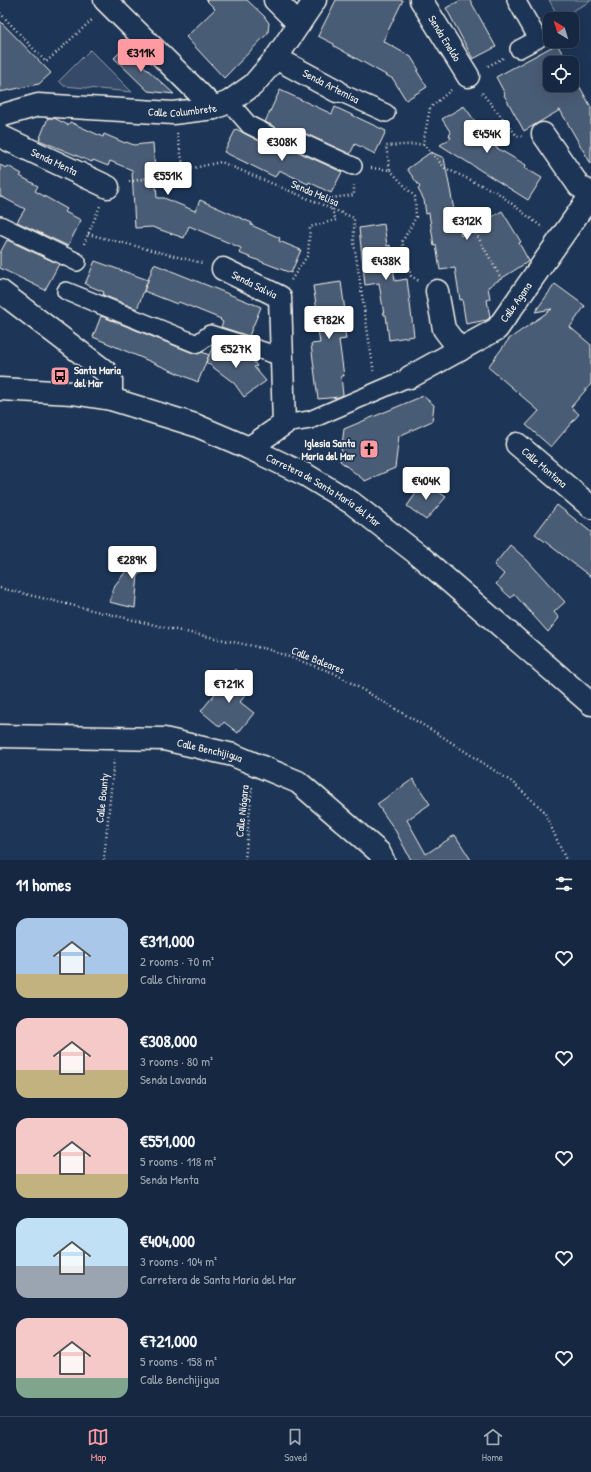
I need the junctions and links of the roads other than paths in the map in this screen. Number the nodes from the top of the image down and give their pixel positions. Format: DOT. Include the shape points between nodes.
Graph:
graph roads {
  1 [pos="275,0"];
  2 [pos="315,0"];
  3 [pos="422,0"];
  4 [pos="516,0"];
  5 [pos="107,2"];
  6 [pos="299,24"];
  7 [pos="519,50"];
  8 [pos="276,58"];
  9 [pos="468,76"];
  10 [pos="337,91"];
  11 [pos="221,105"];
  12 [pos="386,113"];
  13 [pos="0,116"];
  14 [pos="543,134"];
  15 [pos="0,136"];
  16 [pos="353,166"];
  17 [pos="108,187"];
  18 [pos="591,194"];
  19 [pos="0,225"];
  20 [pos="77,262"];
  21 [pos="222,268"];
  22 [pos="0,291"];
  23 [pos="66,291"];
  24 [pos="437,291"];
  25 [pos="460,350"];
  26 [pos="282,357"];
  27 [pos="410,377"];
  28 [pos="0,389"];
  29 [pos="111,399"];
  30 [pos="284,424"];
  31 [pos="516,444"];
  32 [pos="249,448"];
  33 [pos="591,507"];
  34 [pos="591,704"];
  35 [pos="0,736"];
  36 [pos="383,860"];
  1 -- 6 [label="street"];
  2 -- 6 [label="street, Calle Columbrete"];
  3 -- 9 [label="street, Senda Eneldo"];
  4 -- 7 [label="street" via="538,39"];
  5 -- 11 [label="street"];
  6 -- 8 [label="street, Calle Columbrete"];
  8 -- 10 [label="street, Senda Artemisa"];
  8 -- 11 [label="street, Calle Columbrete" via="253,85"];
  10 -- 12 [label="street, Senda Artemisa"];
  11 -- 13 [label="street, Calle Columbrete" via="173,113 38,106"];
  11 -- 16 [label="street" via="249,125 281,141 296,140"];
  14 -- 18 [label="street" via="579,186"];
  15 -- 17 [label="street, Senda Menta"];
  18 -- 25 [label="street, Calle Agana" via="497,329"];
  19 -- 20 [label="street"];
  21 -- 26 [label="street, Senda Salvia" via="280,297"];
  22 -- 29 [label="street" via="106,372 111,379"];
  23 -- 26 [label="street" via="197,344 210,334"];
  24 -- 25 [label="street" via="444,329"];
  25 -- 27 [label="street, Calle Agana"];
  26 -- 30 [label="street, Senda Salvia"];
  27 -- 30 [label="street" via="310,420"];
  28 -- 29 [label="street, Carretera de Santa María del Mar" via="72,393"];
  29 -- 32 [label="street, Carretera de Santa María del Mar" via="195,425"];
  30 -- 32 [label="street"];
  31 -- 33 [label="street, Calle Montana"];
  32 -- 34 [label="street, Carretera de Santa María del Mar" via="306,475 352,503 420,556"];
  35 -- 36 [label="street, Calle Benchijigua" via="164,739 233,755 298,782 379,852"];
}
